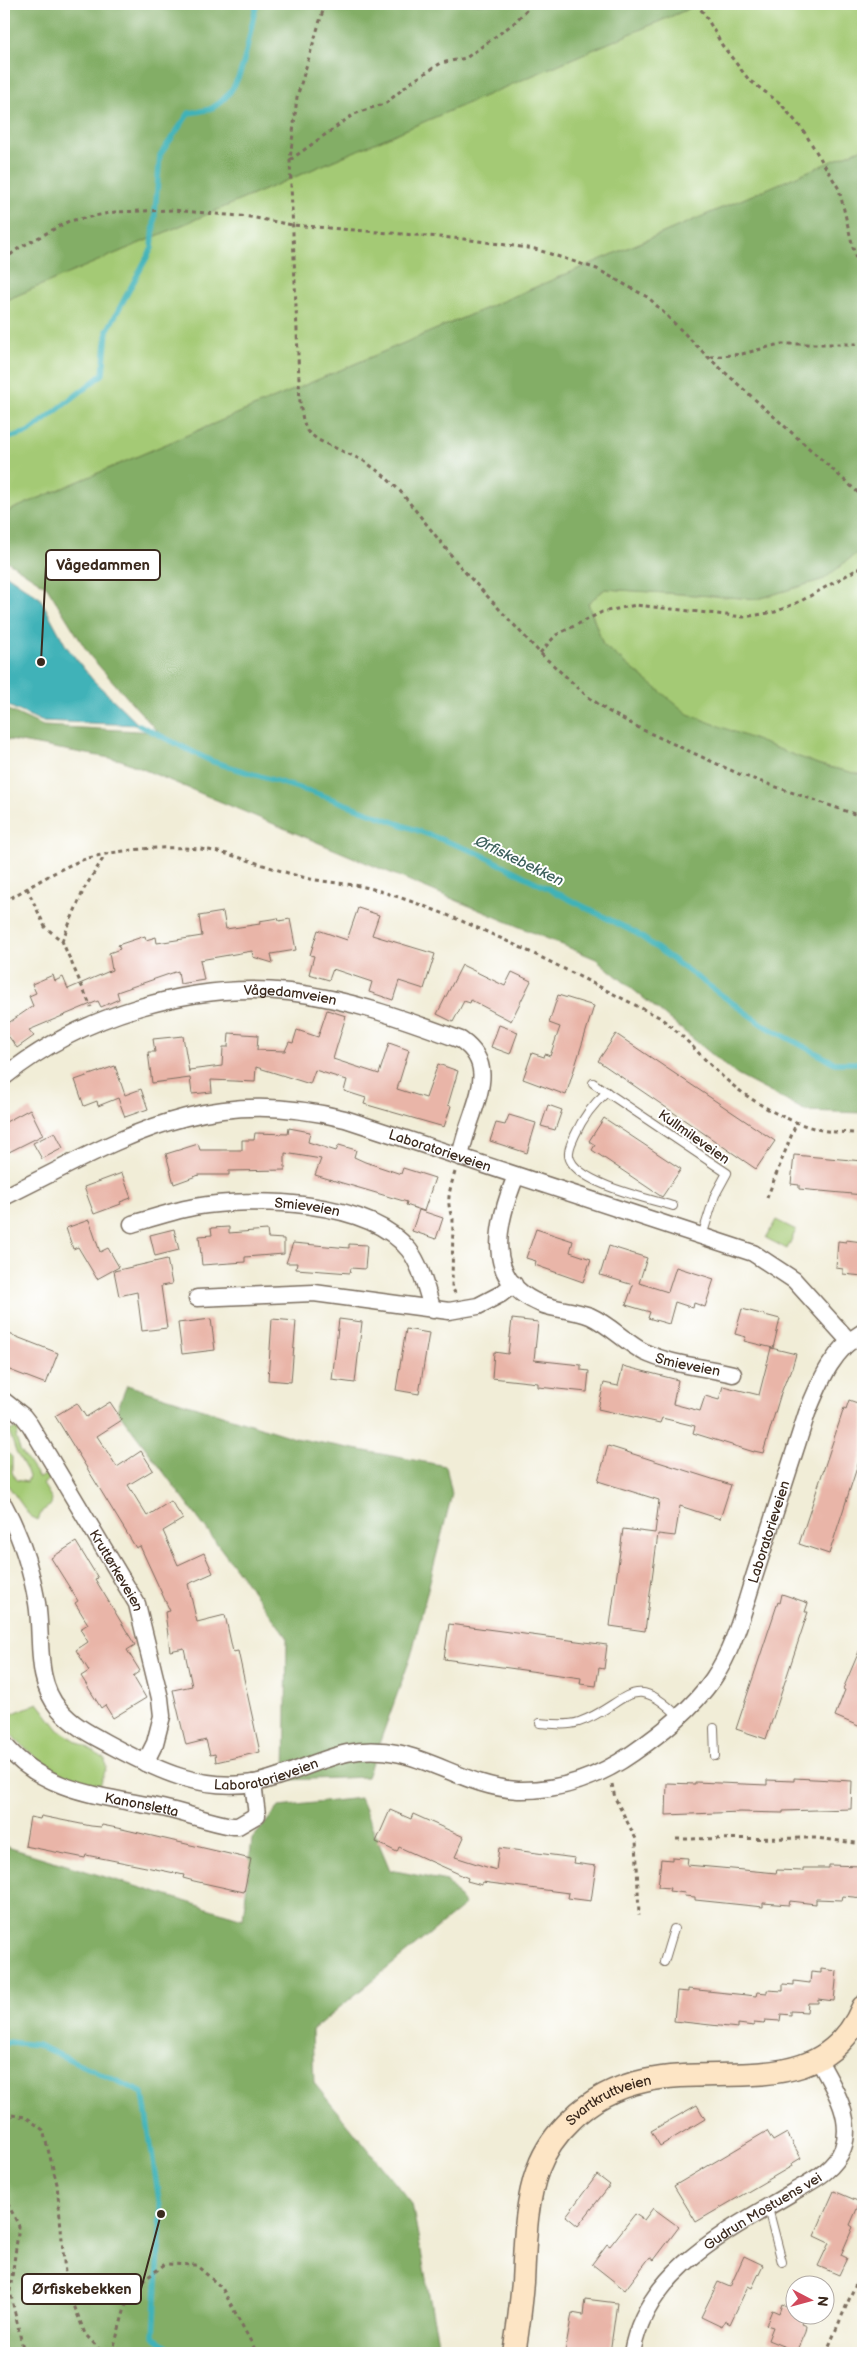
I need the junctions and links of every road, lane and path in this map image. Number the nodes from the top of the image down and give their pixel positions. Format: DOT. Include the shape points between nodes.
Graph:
graph roads {
  1 [pos="325,4"];
  2 [pos="532,4"];
  3 [pos="695,4"];
  4 [pos="290,160"];
  5 [pos="292,225"];
  6 [pos="4,260"];
  7 [pos="863,289"];
  8 [pos="863,344"];
  9 [pos="709,358"];
  10 [pos="863,496"];
  11 [pos="863,566"];
  12 [pos="540,653"];
  13 [pos="863,817"];
  14 [pos="104,856"];
  15 [pos="27,888"];
  16 [pos="4,902"];
  17 [pos="62,941"];
  18 [pos="98,1023"];
  19 [pos="4,1076"];
  20 [pos="593,1083"];
  21 [pos="607,1092"];
  22 [pos="797,1122"];
  23 [pos="863,1134"];
  24 [pos="460,1157"];
  25 [pos="516,1176"];
  26 [pos="4,1197"];
  27 [pos="767,1198"];
  28 [pos="674,1206"];
  29 [pos="132,1224"];
  30 [pos="702,1236"];
  31 [pos="514,1284"];
  32 [pos="197,1298"];
  33 [pos="433,1310"];
  34 [pos="459,1311"];
  35 [pos="857,1337"];
  36 [pos="733,1374"];
  37 [pos="4,1401"];
  38 [pos="4,1505"];
  39 [pos="680,1717"];
  40 [pos="540,1723"];
  41 [pos="714,1728"];
  42 [pos="4,1744"];
  43 [pos="715,1756"];
  44 [pos="145,1763"];
  45 [pos="606,1770"];
  46 [pos="253,1783"];
  47 [pos="676,1839"];
  48 [pos="863,1844"];
  49 [pos="639,1915"];
  50 [pos="674,1929"];
  51 [pos="664,1962"];
  52 [pos="863,2007"];
  53 [pos="818,2059"];
  54 [pos="4,2114"];
  55 [pos="4,2196"];
  56 [pos="768,2208"];
  57 [pos="782,2262"];
  58 [pos="863,2267"];
  59 [pos="24,2353"];
  60 [pos="103,2353"];
  61 [pos="112,2353"];
  62 [pos="258,2353"];
  63 [pos="514,2353"];
  64 [pos="632,2353"];
  65 [pos="826,2353"];
  1 -- 4 [label="path" via="297,97"];
  2 -- 4 [label="path" via="514,23 466,58 441,63 386,103 354,114"];
  3 -- 7 [label="path" via="749,80 780,102 802,130 839,189"];
  4 -- 5 [label="path"];
  5 -- 6 [label="path" via="250,217 172,210 115,212 69,221 19,248"];
  5 -- 9 [label="path" via="464,239 544,252 597,269 649,298"];
  5 -- 12 [label="path" via="300,404 307,431 318,440 364,462 394,485 462,570"];
  8 -- 9 [label="path" via="780,344"];
  9 -- 10 [label="path"];
  11 -- 12 [label="path" via="775,612 744,617 636,605 602,612 556,635"];
  12 -- 13 [label="path" via="608,712 643,730 740,774"];
  14 -- 15 [label="path" via="79,862"];
  14 -- 17 [label="path" via="84,889"];
  14 -- 22 [label="path" via="189,847 222,852 308,878 374,890 468,923 659,1017 675,1028 723,1077 750,1099"];
  15 -- 16 [label="path"];
  15 -- 17 [label="path" via="45,927"];
  17 -- 18 [label="path"];
  18 -- 19 [label="street, Vågedamveien" via="48,1046"];
  18 -- 24 [label="street, Vågedamveien" via="129,1011 191,996 218,992 287,992 368,1008 460,1040 474,1052 482,1077"];
  20 -- 21 [label="lane, Kullmileveien"];
  21 -- 28 [label="lane" via="588,1111 577,1129 569,1146 571,1161 584,1176"];
  21 -- 30 [label="lane, Kullmileveien" via="727,1173"];
  22 -- 23 [label="path" via="818,1129"];
  22 -- 27 [label="path"];
  24 -- 25 [label="street, Laboratorieveien"];
  24 -- 26 [label="street, Laboratorieveien" via="324,1114 282,1107 229,1108 154,1125"];
  24 -- 34 [label="path" via="448,1209 453,1219 452,1287 458,1297"];
  25 -- 30 [label="street, Laboratorieveien"];
  25 -- 31 [label="street, Smieveien" via="503,1206 498,1238 500,1257"];
  29 -- 33 [label="street, Smieveien" via="193,1208 244,1202 295,1205 359,1217 388,1231 411,1252"];
  30 -- 35 [label="street, Laboratorieveien" via="753,1253 781,1269"];
  31 -- 34 [label="street" via="491,1300"];
  31 -- 36 [label="street, Smieveien" via="535,1301 589,1316 644,1352"];
  32 -- 33 [label="street" via="314,1293"];
  33 -- 34 [label="street"];
  35 -- 39 [label="street, Laboratorieveien" via="826,1371 807,1413 727,1654 706,1689"];
  37 -- 44 [label="street, Kruttørkeveien" via="30,1425 138,1604 162,1716 155,1743"];
  38 -- 44 [label="street, Laboratorieveien" via="20,1539 35,1593 41,1665 56,1706 79,1728"];
  39 -- 40 [label="lane" via="662,1700 647,1693 623,1697 578,1722"];
  39 -- 45 [label="street, Laboratorieveien"];
  41 -- 43 [label="lane"];
  42 -- 46 [label="street, Kanonsletta" via="43,1776 78,1792 227,1826 238,1826 257,1815"];
  44 -- 46 [label="street, Laboratorieveien" via="189,1781"];
  45 -- 46 [label="street, Laboratorieveien" via="553,1788 501,1788 465,1779 412,1756 374,1750 330,1758"];
  45 -- 49 [label="path" via="615,1798 636,1839"];
  47 -- 48 [label="path" via="816,1838"];
  50 -- 51 [label="lane"];
  52 -- 53 [label="street, Svartkruttveien" via="846,2035"];
  53 -- 56 [label="street, Gudrun Mostuens vei" via="842,2106 846,2130 843,2148 839,2158 826,2172"];
  53 -- 63 [label="street, Svartkruttveien" via="793,2069 765,2074 646,2080 612,2091 582,2108 556,2137 538,2170 527,2218"];
  54 -- 60 [label="path" via="26,2116 43,2130 56,2184 66,2284 85,2334"];
  55 -- 59 [label="path" via="19,2226 10,2290"];
  56 -- 57 [label="lane"];
  56 -- 64 [label="street, Gudrun Mostuens vei" via="731,2229 676,2271 650,2303"];
  58 -- 65 [label="path"];
  61 -- 62 [label="path" via="130,2291 165,2264 196,2265 222,2288"];
}
